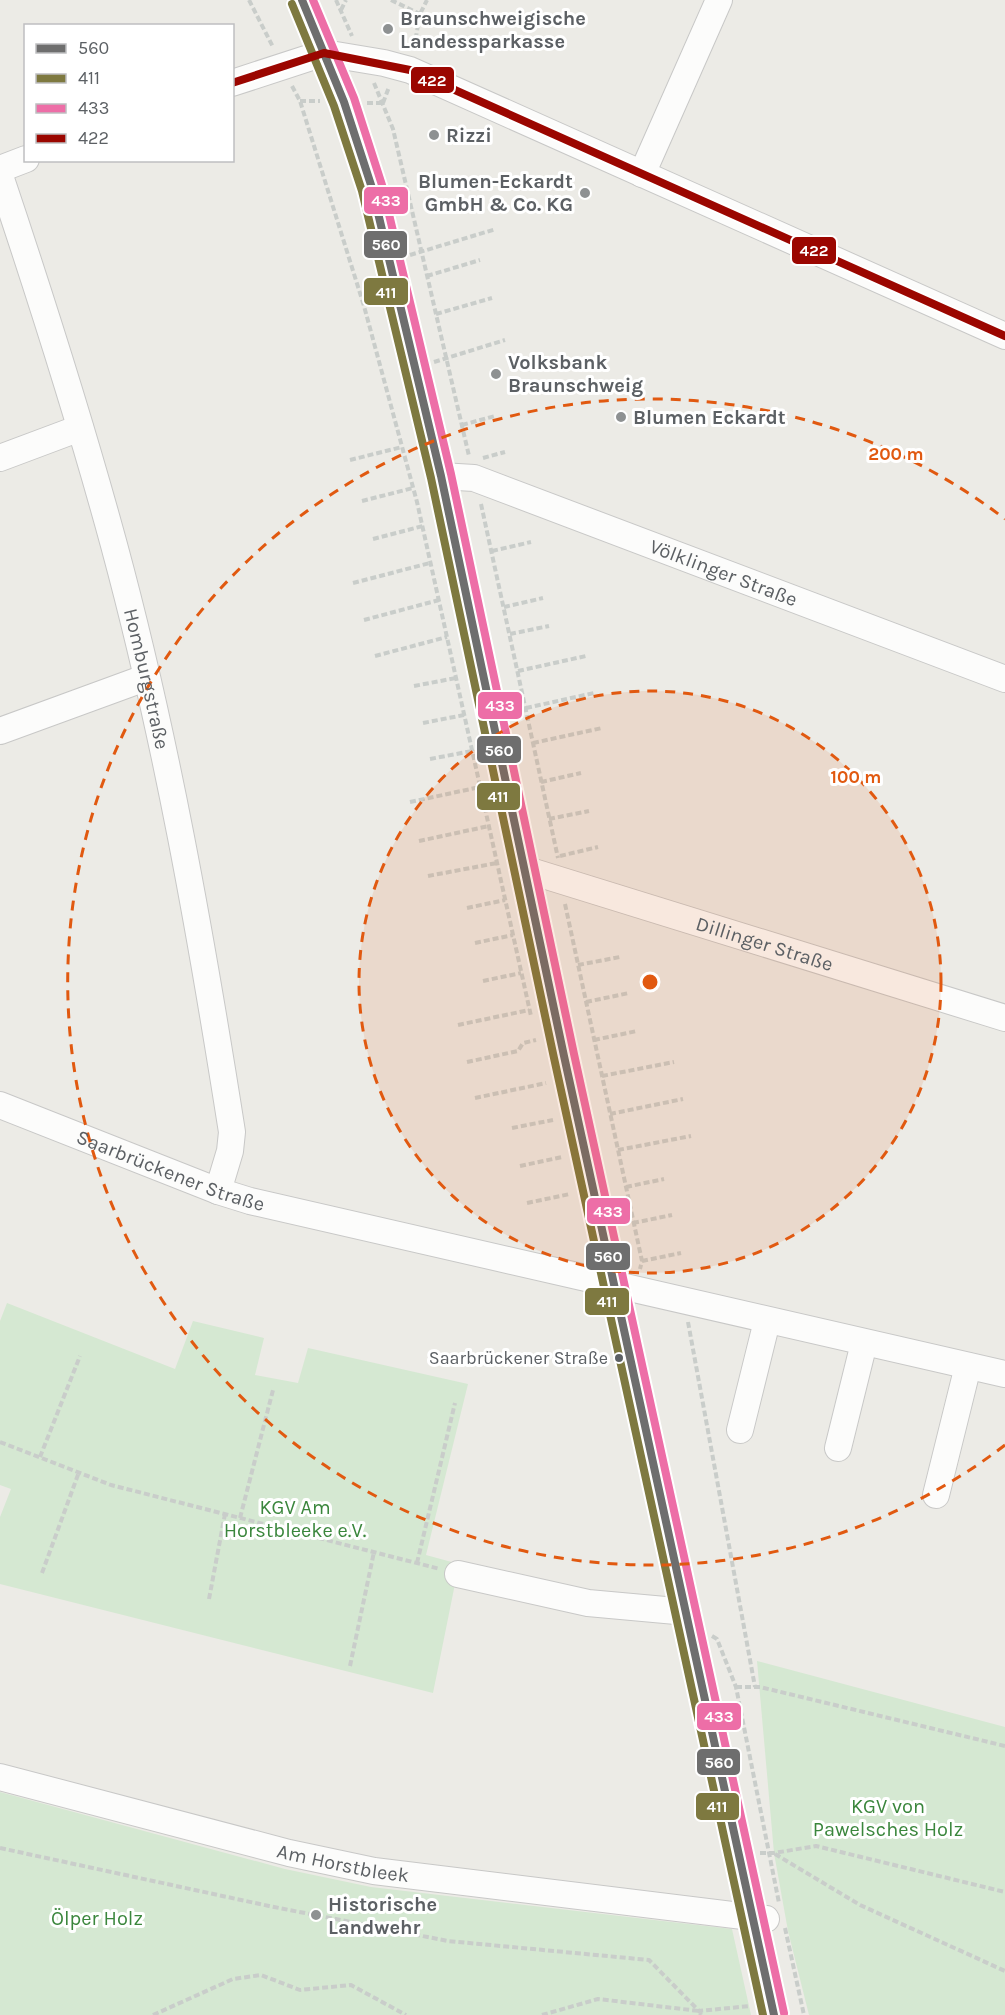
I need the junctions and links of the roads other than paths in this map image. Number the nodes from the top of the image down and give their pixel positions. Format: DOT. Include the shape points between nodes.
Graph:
graph roads {
  1 [pos="302,0"];
  2 [pos="719,0"];
  3 [pos="324,53"];
  4 [pos="234,82"];
  5 [pos="24,160"];
  6 [pos="0,169"];
  7 [pos="642,174"];
  8 [pos="0,176"];
  9 [pos="1005,336"];
  10 [pos="80,428"];
  11 [pos="0,458"];
  12 [pos="441,476"];
  13 [pos="145,678"];
  14 [pos="1005,679"];
  15 [pos="0,731"];
  16 [pos="524,869"];
  17 [pos="1005,1018"];
  18 [pos="0,1105"];
  19 [pos="218,1191"];
  20 [pos="626,1286"];
  21 [pos="767,1321"];
  22 [pos="864,1343"];
  23 [pos="968,1366"];
  24 [pos="1005,1374"];
  25 [pos="740,1430"];
  26 [pos="838,1448"];
  27 [pos="936,1495"];
  28 [pos="458,1574"];
  29 [pos="687,1612"];
  30 [pos="0,1778"];
  31 [pos="771,1917"];
  32 [pos="762,2011"];
  1 -- 3 [label="street"];
  2 -- 7 [label="street"];
  3 -- 4 [label="street"];
  3 -- 7 [label="street" via="410,70"];
  3 -- 12 [label="street" via="372,188"];
  5 -- 6 [label="street"];
  7 -- 9 [label="street"];
  8 -- 10 [label="street, Homburgstraße"];
  10 -- 11 [label="street"];
  10 -- 13 [label="street, Homburgstraße"];
  12 -- 14 [label="street, Völklinger Straße" via="473,470"];
  12 -- 16 [label="street"];
  13 -- 15 [label="street"];
  13 -- 19 [label="street, Homburgstraße" via="175,807 231,1132 230,1151"];
  16 -- 17 [label="street, Dillinger Straße" via="559,868"];
  16 -- 20 [label="street"];
  18 -- 19 [label="street, Saarbrückener Straße"];
  19 -- 20 [label="street, Saarbrückener Straße"];
  20 -- 21 [label="street, Saarbrückener Straße"];
  20 -- 29 [label="street"];
  21 -- 22 [label="street, Saarbrückener Straße"];
  21 -- 25 [label="street"];
  22 -- 23 [label="street, Saarbrückener Straße"];
  22 -- 26 [label="street"];
  23 -- 24 [label="street, Saarbrückener Straße"];
  23 -- 27 [label="street"];
  28 -- 29 [label="street" via="588,1603"];
  29 -- 31 [label="street"];
  30 -- 31 [label="street, Am Horstbleek" via="375,1871"];
  31 -- 32 [label="street"];
}
